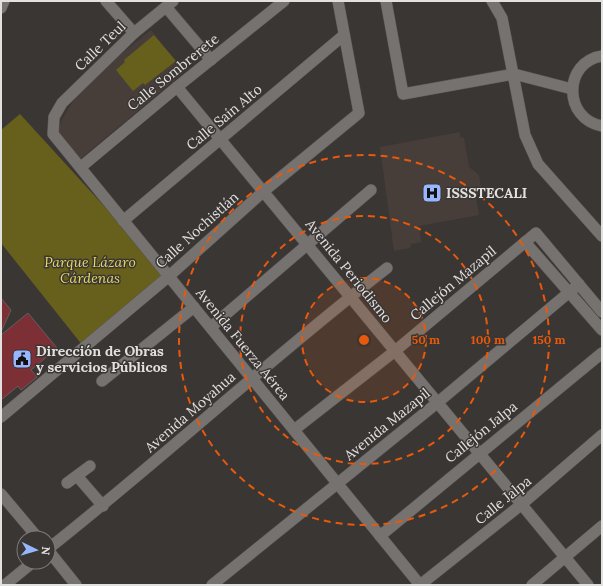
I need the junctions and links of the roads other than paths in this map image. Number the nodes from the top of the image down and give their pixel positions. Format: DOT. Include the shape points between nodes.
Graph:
graph roads {
  1 [pos="4,1"];
  2 [pos="284,1"];
  3 [pos="338,1"];
  4 [pos="386,1"];
  5 [pos="492,1"];
  6 [pos="112,3"];
  7 [pos="170,4"];
  8 [pos="1,8"];
  9 [pos="134,33"];
  10 [pos="344,35"];
  11 [pos="602,56"];
  12 [pos="211,60"];
  13 [pos="514,74"];
  14 [pos="177,87"];
  15 [pos="572,89"];
  16 [pos="54,117"];
  17 [pos="602,126"];
  18 [pos="221,140"];
  19 [pos="81,167"];
  20 [pos="372,190"];
  21 [pos="264,191"];
  22 [pos="123,221"];
  23 [pos="601,232"];
  24 [pos="525,242"];
  25 [pos="309,245"];
  26 [pos="387,268"];
  27 [pos="168,277"];
  28 [pos="579,284"];
  29 [pos="569,293"];
  30 [pos="350,296"];
  31 [pos="194,307"];
  32 [pos="602,312"];
  33 [pos="211,327"];
  34 [pos="602,330"];
  35 [pos="394,351"];
  36 [pos="602,352"];
  37 [pos="252,378"];
  38 [pos="102,381"];
  39 [pos="437,403"];
  40 [pos="1,417"];
  41 [pos="294,430"];
  42 [pos="602,435"];
  43 [pos="479,453"];
  44 [pos="90,466"];
  45 [pos="77,476"];
  46 [pos="337,483"];
  47 [pos="67,484"];
  48 [pos="1,494"];
  49 [pos="522,504"];
  50 [pos="103,506"];
  51 [pos="602,526"];
  52 [pos="31,530"];
  53 [pos="380,536"];
  54 [pos="56,544"];
  55 [pos="565,558"];
  56 [pos="56,560"];
  57 [pos="23,570"];
  58 [pos="5,585"];
  59 [pos="76,585"];
  60 [pos="212,585"];
  61 [pos="420,585"];
  62 [pos="532,585"];
  63 [pos="588,585"];
  1 -- 8 [label="street"];
  2 -- 12 [label="street, Calle Sombrerete"];
  3 -- 10 [label="street"];
  4 -- 13 [label="street" via="403,94"];
  5 -- 13 [label="street" via="502,18"];
  6 -- 9 [label="street"];
  7 -- 9 [label="street, Calle Teul"];
  7 -- 12 [label="street"];
  9 -- 16 [label="street, Calle Teul" via="62,103"];
  10 -- 18 [label="street, Calle Saín Alto"];
  10 -- 21 [label="street, Calle Nochistlán" via="359,113"];
  11 -- 15 [label="street" via="589,61 581,68"];
  12 -- 14 [label="street, Calle Sombrerete"];
  13 -- 15 [label="street"];
  13 -- 23 [label="street" via="524,135 538,164"];
  14 -- 18 [label="street, Avenida Periodismo"];
  14 -- 19 [label="street, Calle Sombrerete"];
  15 -- 17 [label="street" via="578,111 586,120"];
  16 -- 19 [label="street, Avenida Fuerza Aérea" via="53,134"];
  18 -- 21 [label="street, Avenida Periodismo"];
  18 -- 22 [label="street, Calle Saín Alto"];
  19 -- 22 [label="street, Avenida Fuerza Aérea"];
  20 -- 25 [label="street"];
  21 -- 25 [label="street, Avenida Periodismo"];
  21 -- 27 [label="street, Calle Nochistlán"];
  22 -- 27 [label="street, Avenida Fuerza Aérea"];
  24 -- 28 [label="street, Callejón Mazapil" via="536,233"];
  24 -- 29 [label="street"];
  24 -- 35 [label="street, Callejón Mazapil"];
  25 -- 30 [label="street, Avenida Periodismo"];
  25 -- 33 [label="street"];
  26 -- 30 [label="street, Avenida Moyahua"];
  27 -- 31 [label="street, Avenida Fuerza Aérea"];
  27 -- 40 [label="street, Calle Nochistlán"];
  28 -- 29 [label="street, Avenida Mazapil"];
  28 -- 32 [label="street"];
  29 -- 34 [label="street"];
  29 -- 39 [label="street, Avenida Mazapil"];
  30 -- 35 [label="street, Avenida Periodismo"];
  30 -- 37 [label="street, Avenida Moyahua"];
  31 -- 33 [label="street, Avenida Fuerza Aérea"];
  31 -- 38 [label="street"];
  33 -- 37 [label="street, Avenida Fuerza Aérea"];
  35 -- 39 [label="street, Avenida Periodismo"];
  35 -- 41 [label="street, Callejón Mazapil"];
  36 -- 43 [label="street, Callejón Jalpa"];
  37 -- 41 [label="street, Avenida Fuerza Aérea"];
  37 -- 50 [label="street, Avenida Moyahua"];
  39 -- 43 [label="street, Avenida Periodismo"];
  39 -- 46 [label="street, Avenida Mazapil"];
  41 -- 46 [label="street, Avenida Fuerza Aérea"];
  42 -- 49 [label="street, Calle Jalpa"];
  43 -- 49 [label="street, Avenida Periodismo"];
  43 -- 53 [label="street, Callejón Jalpa"];
  44 -- 45 [label="street"];
  45 -- 47 [label="street"];
  45 -- 50 [label="street"];
  46 -- 53 [label="street, Avenida Fuerza Aérea"];
  46 -- 60 [label="street, Avenida Mazapil"];
  48 -- 52 [label="street"];
  49 -- 55 [label="street, Avenida Periodismo"];
  49 -- 61 [label="street, Calle Jalpa"];
  50 -- 54 [label="street, Avenida Moyahua"];
  51 -- 55 [label="street"];
  53 -- 61 [label="street, Avenida Fuerza Aérea"];
  55 -- 62 [label="street"];
  55 -- 63 [label="street, Avenida Periodismo"];
  56 -- 59 [label="street"];
  57 -- 58 [label="street"];
}
